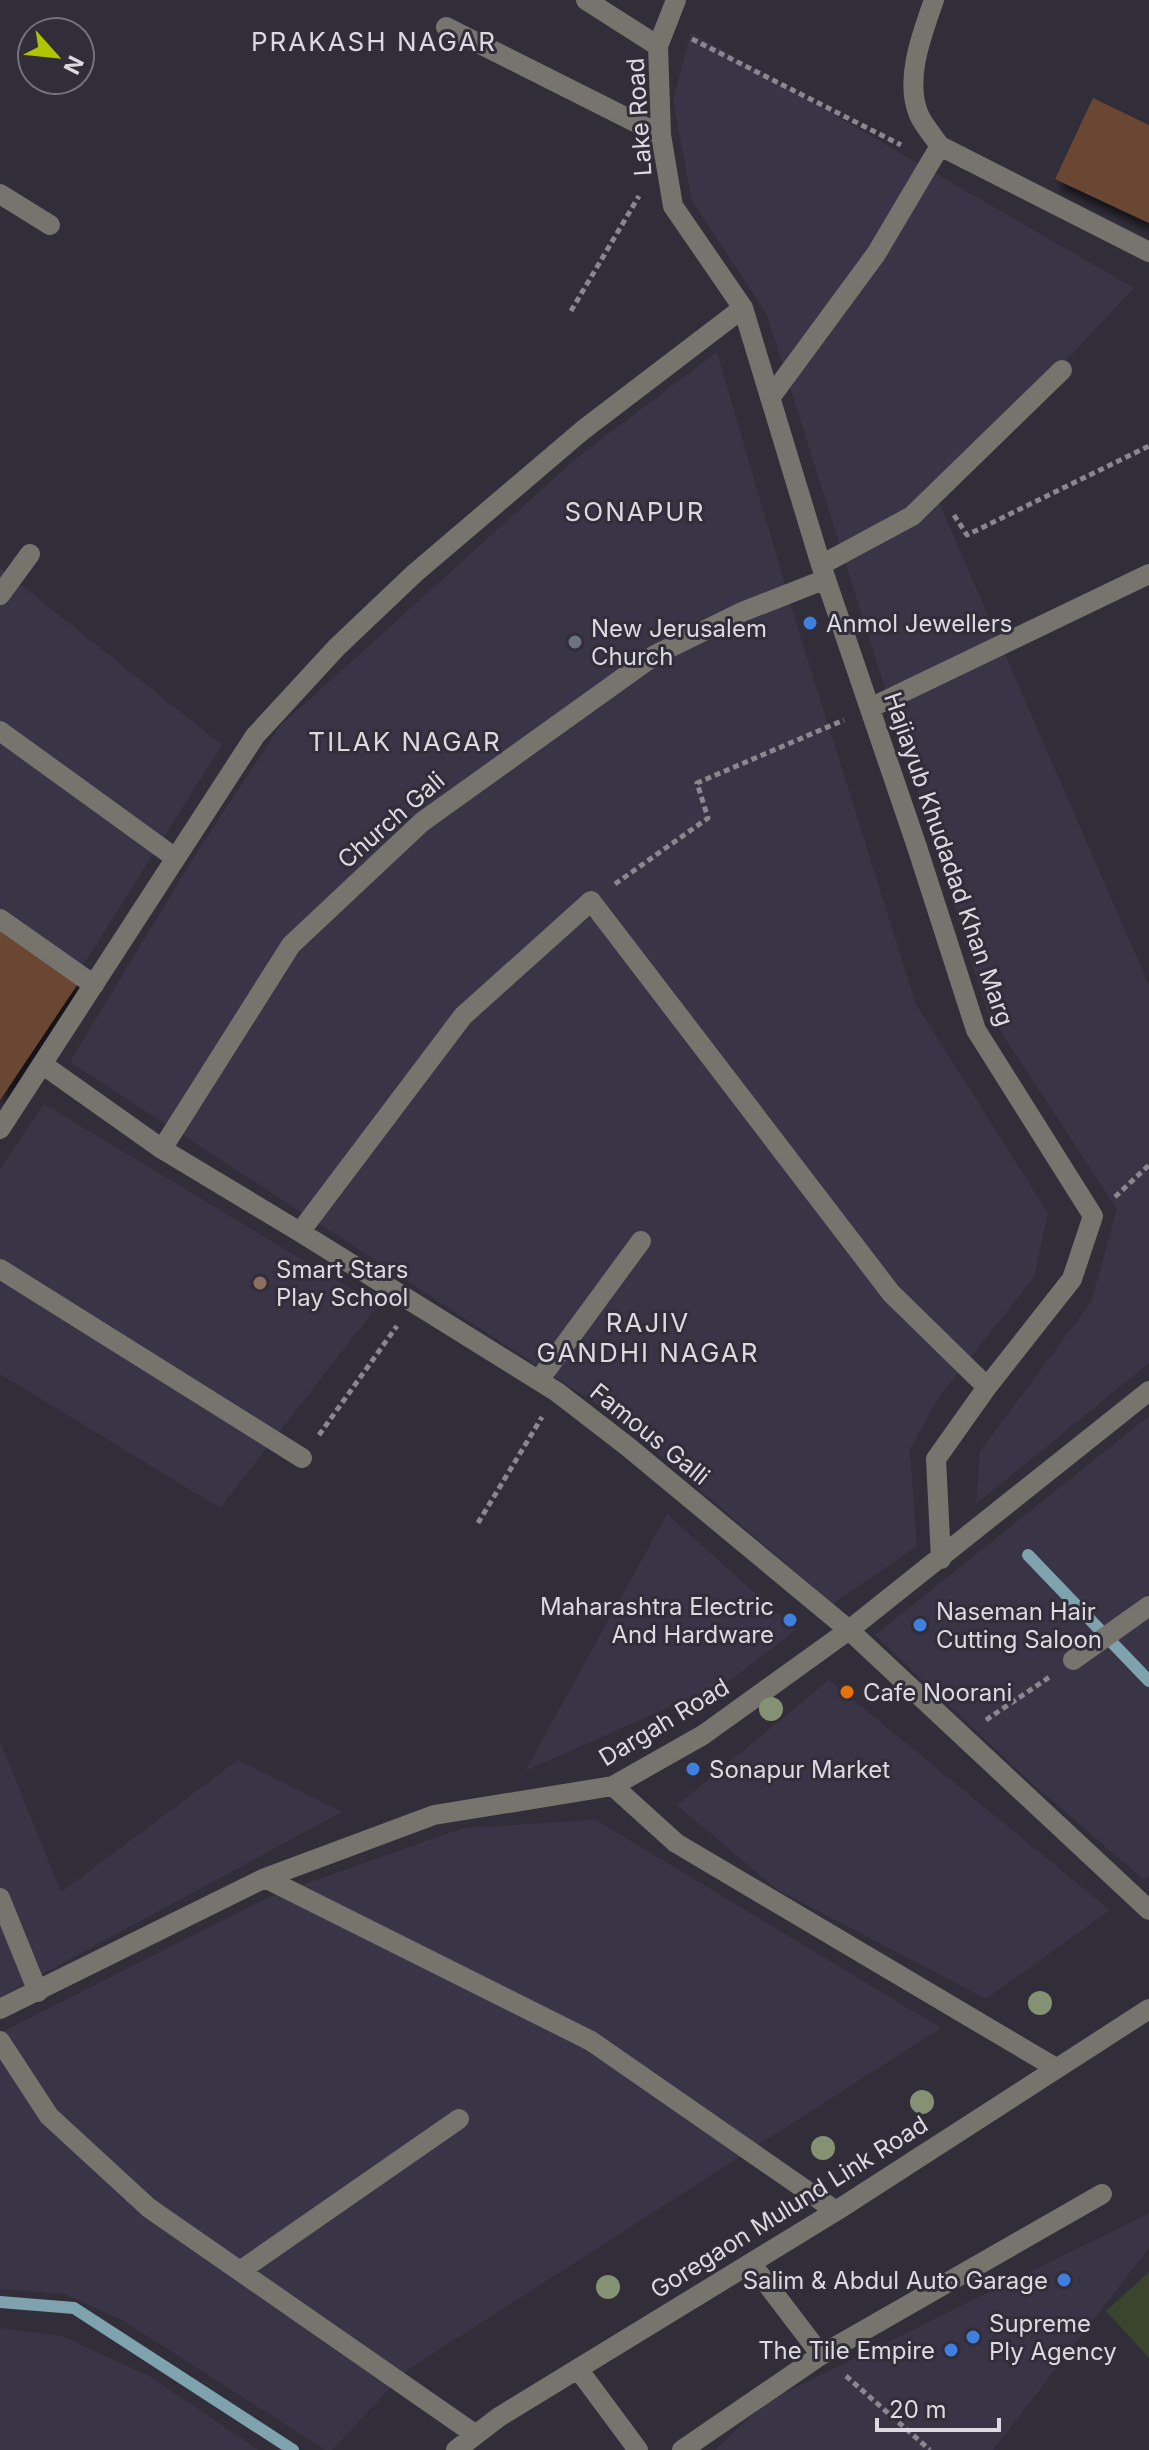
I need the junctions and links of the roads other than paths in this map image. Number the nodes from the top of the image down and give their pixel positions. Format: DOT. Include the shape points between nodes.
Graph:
graph roads {
  1 [pos="586,0"];
  2 [pos="676,0"];
  3 [pos="934,0"];
  4 [pos="446,27"];
  5 [pos="658,46"];
  6 [pos="663,144"];
  7 [pos="936,154"];
  8 [pos="0,194"];
  9 [pos="50,225"];
  10 [pos="1149,252"];
  11 [pos="743,308"];
  12 [pos="1062,370"];
  13 [pos="770,398"];
  14 [pos="30,554"];
  15 [pos="823,572"];
  16 [pos="1149,574"];
  17 [pos="0,595"];
  18 [pos="870,708"];
  19 [pos="0,731"];
  20 [pos="174,857"];
  21 [pos="0,919"];
  22 [pos="94,985"];
  23 [pos="42,1064"];
  24 [pos="0,1129"];
  25 [pos="162,1149"];
  26 [pos="300,1232"];
  27 [pos="641,1241"];
  28 [pos="0,1269"];
  29 [pos="539,1380"];
  30 [pos="987,1387"];
  31 [pos="1149,1391"];
  32 [pos="302,1458"];
  33 [pos="941,1559"];
  34 [pos="1149,1606"];
  35 [pos="849,1630"];
  36 [pos="1073,1660"];
  37 [pos="613,1786"];
  38 [pos="265,1878"];
  39 [pos="0,1898"];
  40 [pos="1149,1910"];
  41 [pos="38,1992"];
  42 [pos="0,2009"];
  43 [pos="1149,2009"];
  44 [pos="0,2041"];
  45 [pos="1056,2068"];
  46 [pos="459,2119"];
  47 [pos="1102,2194"];
  48 [pos="836,2211"];
  49 [pos="751,2263"];
  50 [pos="240,2271"];
  51 [pos="821,2355"];
  52 [pos="578,2369"];
  53 [pos="476,2435"];
  54 [pos="456,2450"];
  55 [pos="638,2450"];
  56 [pos="682,2450"];
  1 -- 5 [label="street"];
  2 -- 5 [label="street, Lake Road"];
  3 -- 7 [label="street" via="913,83 919,115"];
  4 -- 6 [label="street"];
  5 -- 6 [label="street, Lake Road"];
  6 -- 11 [label="street, Lake Road" via="673,206"];
  7 -- 10 [label="street"];
  7 -- 13 [label="street" via="876,254"];
  8 -- 9 [label="street"];
  11 -- 13 [label="street, Hajiayub Khudadad Khan Marg"];
  11 -- 20 [label="street" via="583,430 337,647 255,736"];
  12 -- 15 [label="street, Church Gali" via="912,516"];
  13 -- 15 [label="street, Hajiayub Khudadad Khan Marg"];
  14 -- 17 [label="street"];
  15 -- 18 [label="street, Hajiayub Khudadad Khan Marg"];
  15 -- 25 [label="street, Church Gali" via="655,655 422,822 291,945"];
  16 -- 18 [label="street"];
  18 -- 30 [label="street, Hajiayub Khudadad Khan Marg" via="976,1030 1093,1216 1072,1279"];
  19 -- 20 [label="street"];
  20 -- 22 [label="street"];
  21 -- 22 [label="street"];
  22 -- 23 [label="street"];
  23 -- 24 [label="street"];
  23 -- 25 [label="street, Famous Galli"];
  25 -- 26 [label="street, Famous Galli"];
  26 -- 29 [label="street, Famous Galli"];
  26 -- 30 [label="street" via="463,1016 591,901 891,1293"];
  27 -- 29 [label="street"];
  28 -- 32 [label="street"];
  29 -- 35 [label="street, Famous Galli"];
  30 -- 33 [label="street" via="936,1459"];
  31 -- 33 [label="street, Dargah Road"];
  33 -- 35 [label="street, Dargah Road"];
  34 -- 36 [label="street"];
  35 -- 37 [label="street, Dargah Road" via="703,1735"];
  35 -- 40 [label="street, Famous Galli"];
  37 -- 38 [label="street, Dargah Road" via="434,1815"];
  37 -- 45 [label="street" via="676,1843"];
  38 -- 41 [label="street, Dargah Road"];
  38 -- 48 [label="street" via="591,2041"];
  39 -- 41 [label="street"];
  41 -- 42 [label="street, Dargah Road"];
  43 -- 45 [label="street, Goregaon Mulund Link Road"];
  44 -- 50 [label="street" via="49,2116 149,2208"];
  45 -- 48 [label="street, Goregaon Mulund Link Road"];
  46 -- 50 [label="street"];
  47 -- 51 [label="street"];
  48 -- 49 [label="street, Goregaon Mulund Link Road"];
  49 -- 51 [label="street"];
  49 -- 52 [label="street, Goregaon Mulund Link Road"];
  50 -- 53 [label="street"];
  51 -- 56 [label="street"];
  52 -- 53 [label="street, Goregaon Mulund Link Road"];
  52 -- 55 [label="street"];
  53 -- 54 [label="street, Goregaon Mulund Link Road"];
}
